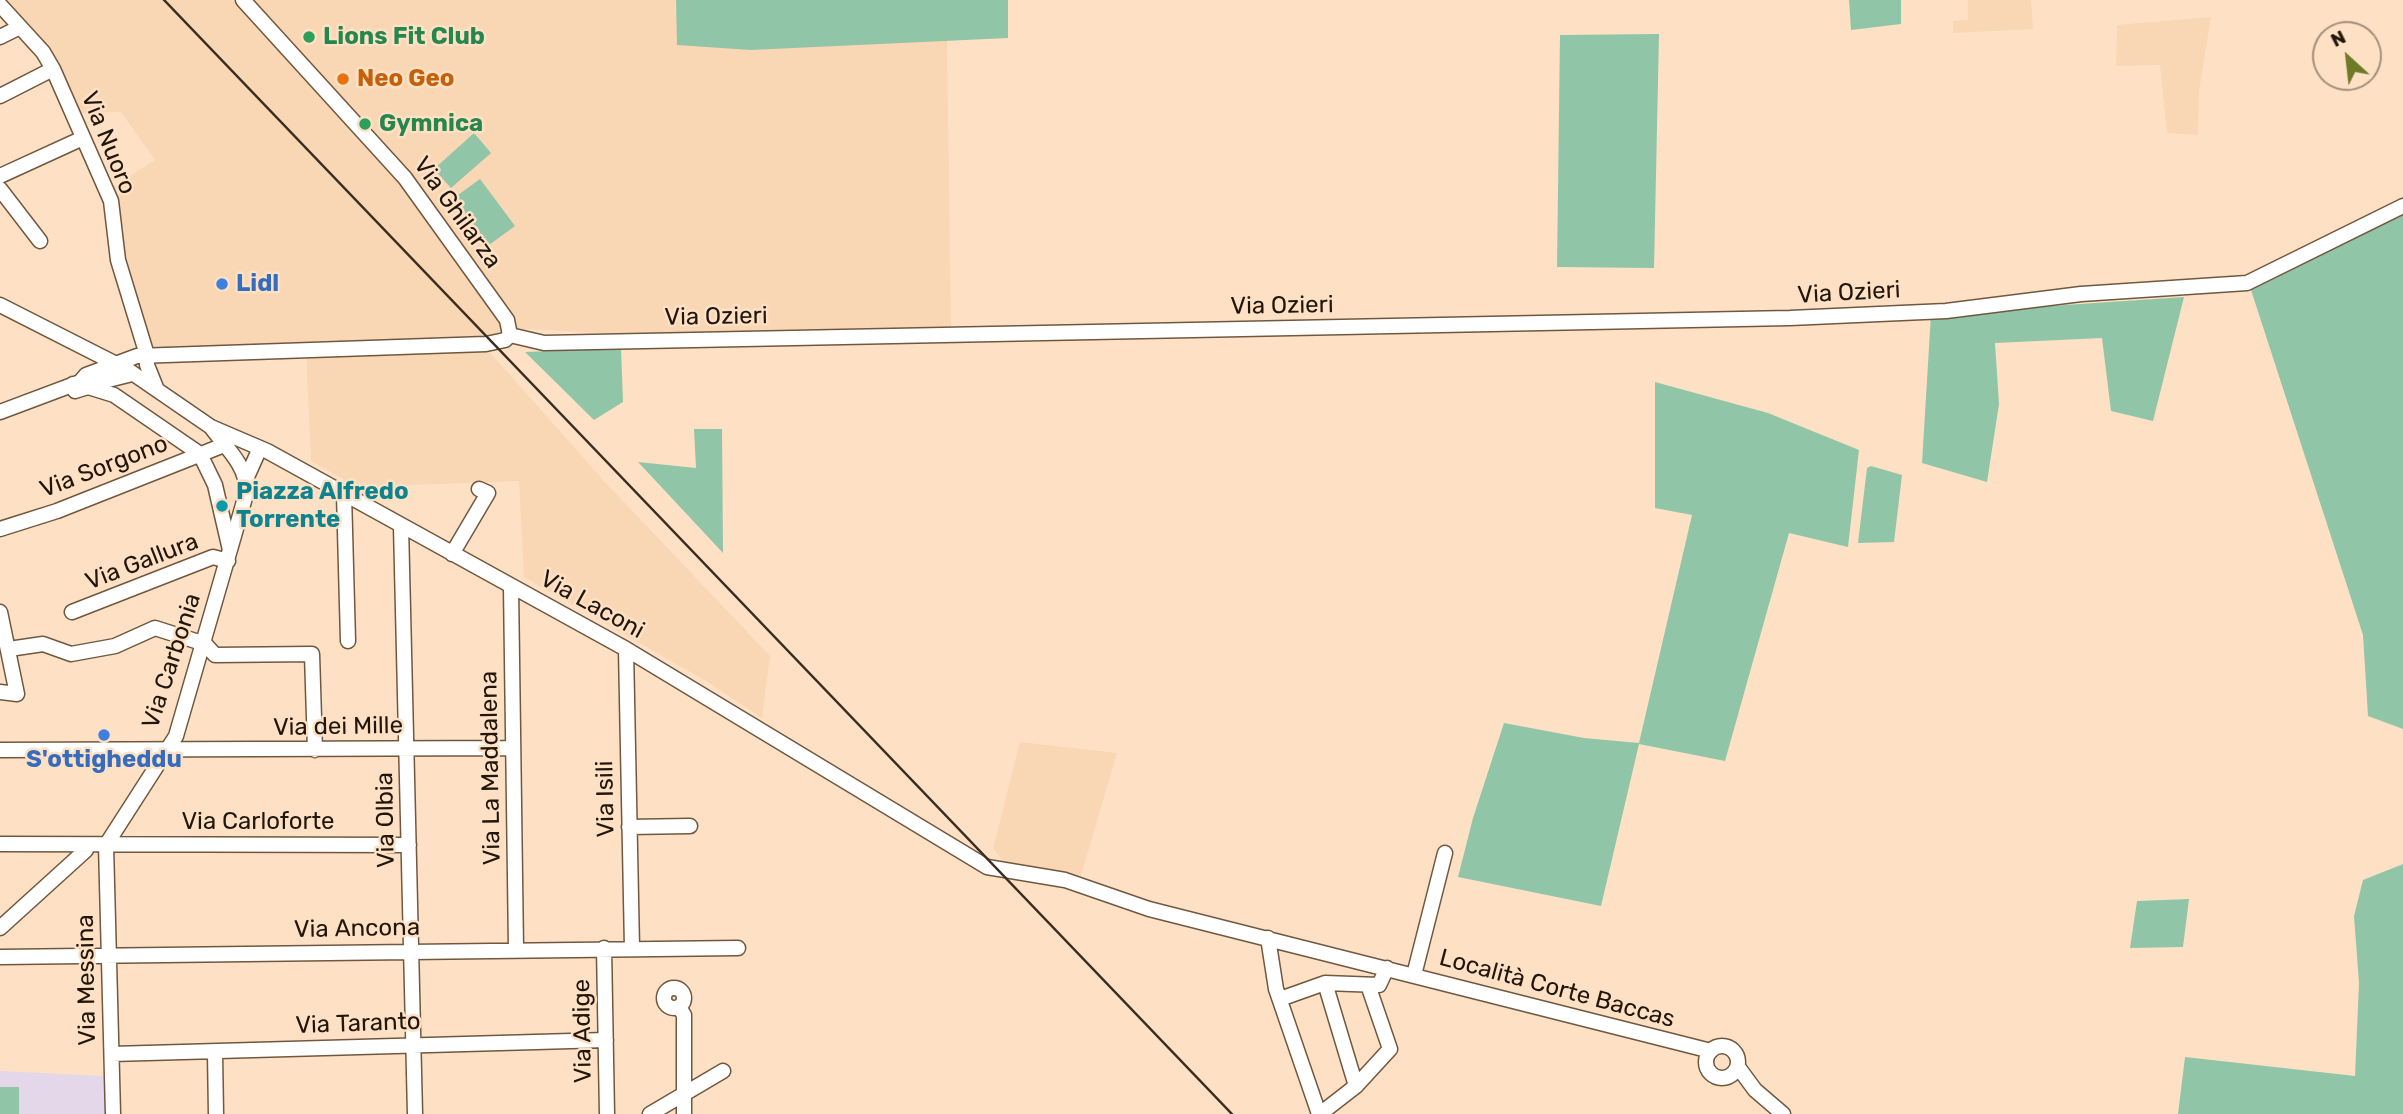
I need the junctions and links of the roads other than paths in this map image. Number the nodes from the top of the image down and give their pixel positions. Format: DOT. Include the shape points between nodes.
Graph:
graph roads {
  1 [pos="243,0"];
  2 [pos="0,5"];
  3 [pos="20,27"];
  4 [pos="0,37"];
  5 [pos="53,69"];
  6 [pos="0,96"];
  7 [pos="83,138"];
  8 [pos="0,176"];
  9 [pos="0,189"];
  10 [pos="2403,206"];
  11 [pos="40,241"];
  12 [pos="0,306"];
  13 [pos="510,335"];
  14 [pos="113,363"];
  15 [pos="138,365"];
  16 [pos="76,383"];
  17 [pos="0,412"];
  18 [pos="211,427"];
  19 [pos="224,445"];
  20 [pos="260,448"];
  21 [pos="200,454"];
  22 [pos="247,477"];
  23 [pos="479,489"];
  24 [pos="344,494"];
  25 [pos="401,526"];
  26 [pos="0,529"];
  27 [pos="452,554"];
  28 [pos="229,556"];
  29 [pos="511,587"];
  30 [pos="0,612"];
  31 [pos="72,612"];
  32 [pos="348,641"];
  33 [pos="205,644"];
  34 [pos="9,649"];
  35 [pos="626,649"];
  36 [pos="0,692"];
  37 [pos="513,748"];
  38 [pos="0,750"];
  39 [pos="316,750"];
  40 [pos="407,750"];
  41 [pos="164,752"];
  42 [pos="690,826"];
  43 [pos="629,827"];
  44 [pos="0,844"];
  45 [pos="87,845"];
  46 [pos="106,845"];
  47 [pos="409,845"];
  48 [pos="1445,853"];
  49 [pos="1000,870"];
  50 [pos="0,928"];
  51 [pos="1268,938"];
  52 [pos="604,948"];
  53 [pos="632,948"];
  54 [pos="738,948"];
  55 [pos="516,949"];
  56 [pos="411,951"];
  57 [pos="110,956"];
  58 [pos="0,957"];
  59 [pos="1387,968"];
  60 [pos="1414,975"];
  61 [pos="1325,983"];
  62 [pos="1368,985"];
  63 [pos="1280,999"];
  64 [pos="679,1007"];
  65 [pos="606,1040"];
  66 [pos="414,1044"];
  67 [pos="215,1053"];
  68 [pos="112,1054"];
  69 [pos="1709,1056"];
  70 [pos="723,1071"];
  71 [pos="1732,1072"];
  72 [pos="1356,1086"];
  73 [pos="684,1094"];
  74 [pos="113,1114"];
  75 [pos="216,1114"];
  76 [pos="415,1114"];
  77 [pos="607,1114"];
  78 [pos="650,1114"];
  79 [pos="684,1114"];
  80 [pos="1320,1114"];
  81 [pos="1783,1114"];
  1 -- 13 [label="street, Via Ghilarza" via="405,178 507,320"];
  2 -- 3 [label="street, Via Nuoro"];
  3 -- 4 [label="street"];
  3 -- 5 [label="street, Via Nuoro"];
  5 -- 6 [label="street"];
  5 -- 7 [label="street, Via Nuoro"];
  7 -- 8 [label="street"];
  7 -- 15 [label="street, Via Nuoro" via="111,201"];
  9 -- 11 [label="street"];
  10 -- 13 [label="street, Via Ozieri" via="2247,283 2081,294 1946,311 1776,319 558,343"];
  12 -- 14 [label="street"];
  13 -- 15 [label="street, Via Ozieri" via="486,344"];
  14 -- 15 [label="street"];
  14 -- 16 [label="street"];
  15 -- 16 [label="street" via="96,383"];
  15 -- 18 [label="street, Via Laconi" via="157,390"];
  16 -- 17 [label="street"];
  16 -- 21 [label="street" via="75,391 88,387 114,396"];
  18 -- 19 [label="street"];
  18 -- 20 [label="street, Via Laconi"];
  19 -- 21 [label="street, Via Sorgono"];
  19 -- 22 [label="street"];
  20 -- 22 [label="street, Via Carbonia"];
  20 -- 24 [label="street, Via Laconi"];
  21 -- 26 [label="street, Via Sorgono"];
  21 -- 28 [label="street" via="215,485"];
  22 -- 28 [label="street, Via Carbonia"];
  23 -- 27 [label="street" via="488,494"];
  24 -- 25 [label="street, Via Laconi"];
  24 -- 32 [label="street"];
  25 -- 27 [label="street, Via Laconi"];
  25 -- 40 [label="street, Via Olbia"];
  27 -- 29 [label="street, Via Laconi"];
  28 -- 31 [label="street, Via Gallura" via="213,557"];
  28 -- 33 [label="street, Via Carbonia"];
  29 -- 35 [label="street, Via Laconi"];
  29 -- 37 [label="street, Via La Maddalena"];
  30 -- 34 [label="street"];
  33 -- 34 [label="street" via="155,628 115,646 71,654 43,643"];
  33 -- 39 [label="street" via="215,654 312,654"];
  33 -- 41 [label="street, Via Carbonia" via="176,736"];
  34 -- 36 [label="street" via="17,694"];
  35 -- 43 [label="street, Via Isili"];
  35 -- 49 [label="street, Via Laconi" via="950,846"];
  37 -- 40 [label="street, Via dei Mille"];
  37 -- 55 [label="street, Via La Maddalena"];
  38 -- 41 [label="street, Via dei Mille"];
  39 -- 40 [label="street, Via dei Mille"];
  39 -- 41 [label="street, Via dei Mille"];
  40 -- 47 [label="street, Via Olbia"];
  41 -- 46 [label="street, Via Carbonia"];
  42 -- 43 [label="street"];
  43 -- 53 [label="street, Via Isili"];
  44 -- 45 [label="street, Via Carloforte"];
  45 -- 46 [label="street, Via Carloforte"];
  45 -- 50 [label="street"];
  46 -- 47 [label="street, Via Carloforte"];
  46 -- 57 [label="street, Via Messina"];
  47 -- 56 [label="street, Via Olbia"];
  48 -- 60 [label="street, Località Corte Baccas"];
  49 -- 51 [label="street, Località Corte Baccas" via="1065,880 1149,909"];
  51 -- 59 [label="street, Località Corte Baccas"];
  51 -- 63 [label="street"];
  52 -- 53 [label="street, Via Ancona"];
  52 -- 55 [label="street, Via Ancona"];
  52 -- 65 [label="street, Via Adige"];
  53 -- 54 [label="street, Via Ancona"];
  55 -- 56 [label="street, Via Ancona"];
  56 -- 57 [label="street, Via Ancona"];
  56 -- 66 [label="street, Via Olbia"];
  57 -- 58 [label="street, Via Ancona"];
  57 -- 68 [label="street, Via Messina"];
  59 -- 60 [label="street, Località Corte Baccas"];
  59 -- 62 [label="street" via="1379,985"];
  60 -- 69 [label="street, Località Corte Baccas"];
  61 -- 62 [label="street"];
  61 -- 63 [label="street"];
  61 -- 72 [label="street"];
  62 -- 72 [label="street" via="1390,1049"];
  63 -- 80 [label="street"];
  64 -- 73 [label="street" via="684,1015"];
  65 -- 66 [label="street, Via Taranto"];
  65 -- 77 [label="street, Via Adige"];
  66 -- 67 [label="street, Via Taranto"];
  66 -- 76 [label="street, Via Olbia"];
  67 -- 68 [label="street, Via Taranto"];
  67 -- 75 [label="street"];
  68 -- 74 [label="street, Via Messina"];
  69 -- 71 [label="street" via="1707,1069 1714,1076"];
  69 -- 71 [label="street" via="1718,1047 1731,1049 1737,1056"];
  70 -- 73 [label="street"];
  71 -- 81 [label="street"];
  72 -- 80 [label="street"];
  73 -- 78 [label="street"];
  73 -- 79 [label="street"];
}
